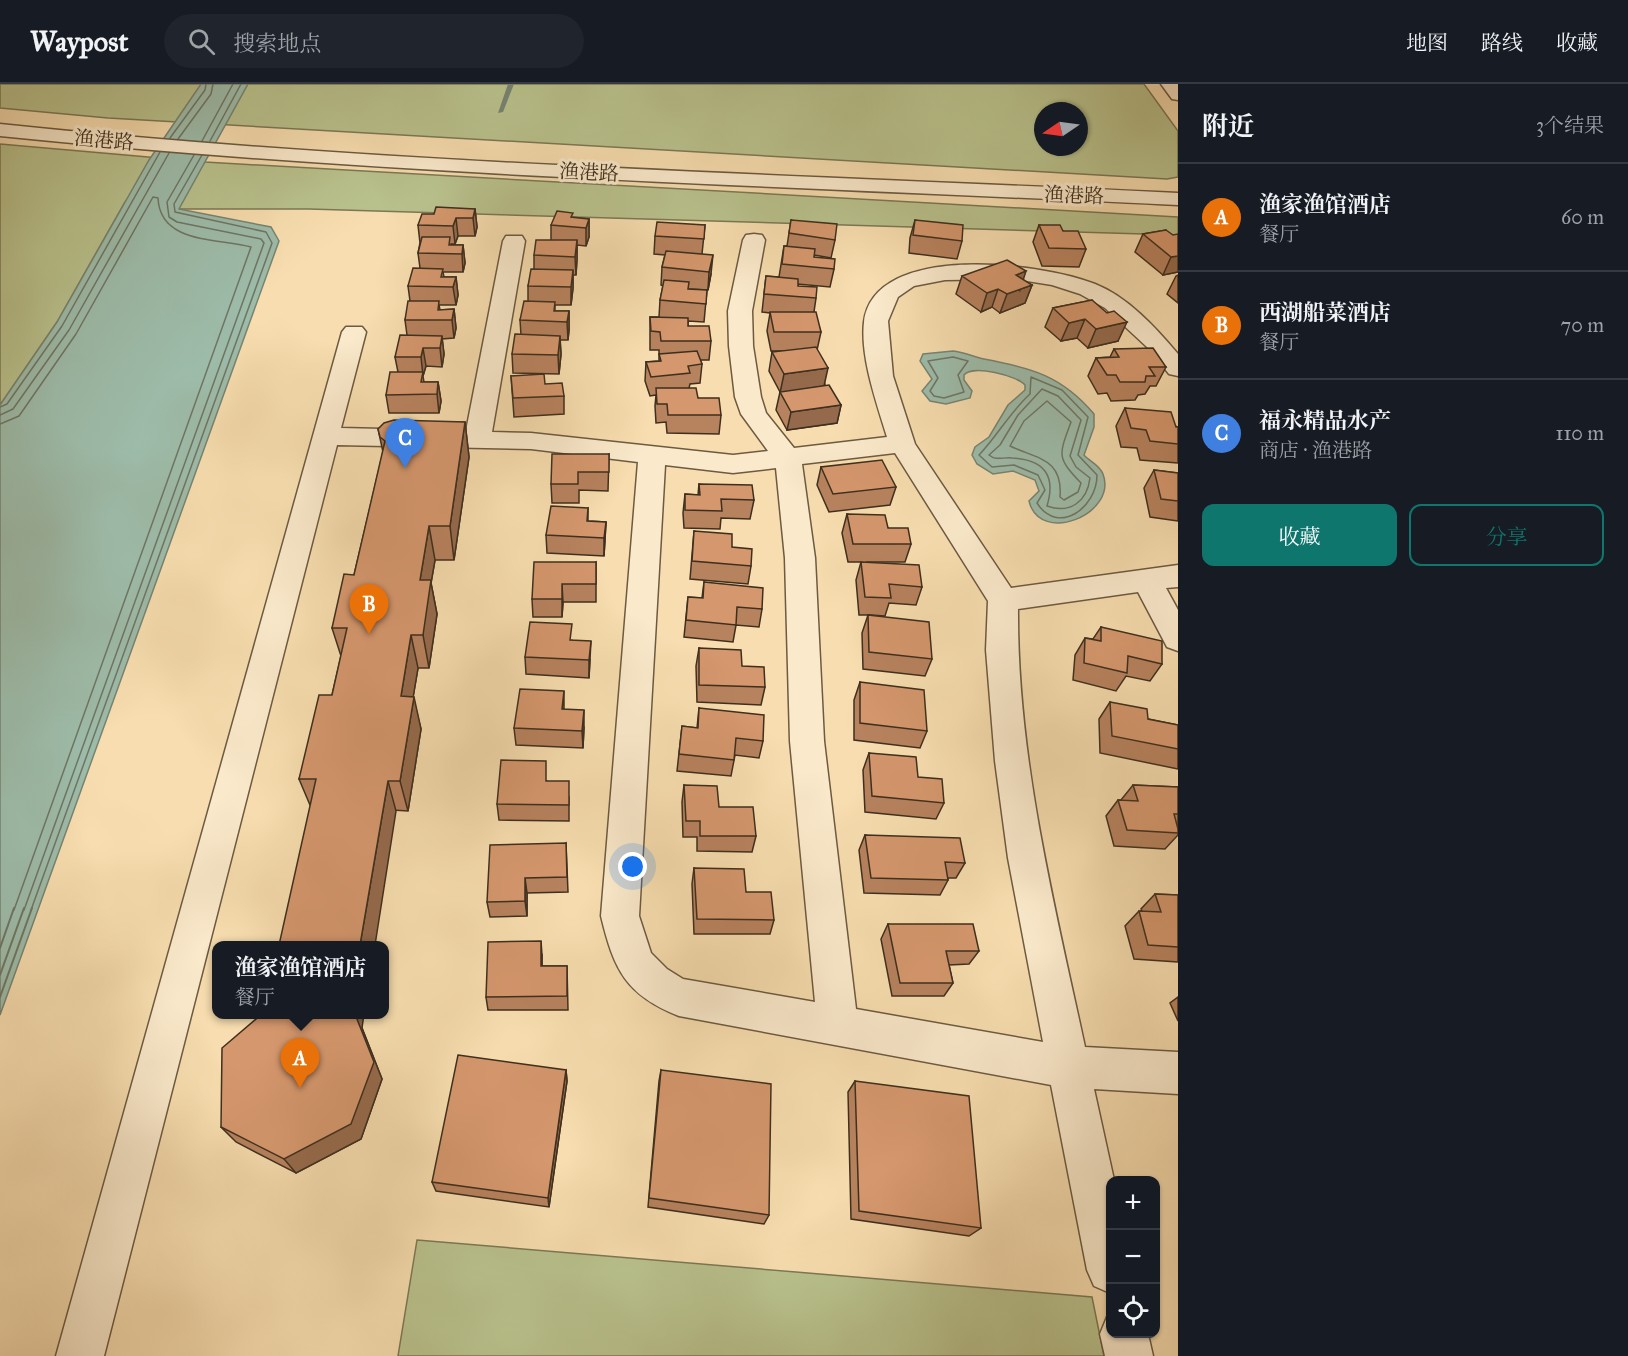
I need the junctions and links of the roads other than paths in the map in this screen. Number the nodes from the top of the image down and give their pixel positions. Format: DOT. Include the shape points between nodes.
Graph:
graph roads {
  1 [pos="1170,84"];
  2 [pos="1178,95"];
  3 [pos="0,130"];
  4 [pos="1178,199"];
  5 [pos="754,240"];
  6 [pos="514,241"];
  7 [pos="354,332"];
  8 [pos="1178,369"];
  9 [pos="326,436"];
  10 [pos="478,439"];
  11 [pos="902,444"];
  12 [pos="652,456"];
  13 [pos="788,459"];
  14 [pos="1178,576"];
  15 [pos="1147,580"];
  16 [pos="1004,600"];
  17 [pos="1178,639"];
  18 [pos="838,1026"];
  19 [pos="1067,1067"];
  20 [pos="1178,1073"];
  21 [pos="1106,1251"];
  22 [pos="1125,1338"];
  23 [pos="80,1356"];
  24 [pos="1129,1356"];
  1 -- 2 [label="street"];
  3 -- 4 [label="street, 渔港路" via="106,141 468,165"];
  5 -- 13 [label="street" via="740,311 748,397 754,414"];
  6 -- 10 [label="street"];
  7 -- 9 [label="street"];
  8 -- 11 [label="street" via="1113,303 1088,289 1014,272 945,273 907,281 888,293 876,321 880,376"];
  9 -- 10 [label="street"];
  9 -- 23 [label="street"];
  10 -- 12 [label="street" via="591,446"];
  11 -- 13 [label="street"];
  11 -- 16 [label="street"];
  12 -- 13 [label="street" via="733,464"];
  12 -- 18 [label="street" via="620,916 627,942 638,970 657,987 679,997"];
  13 -- 18 [label="street" via="800,558 807,741"];
  14 -- 15 [label="street"];
  15 -- 16 [label="street"];
  15 -- 17 [label="street"];
  16 -- 19 [label="street" via="1002,650 1012,760 1026,858"];
  18 -- 19 [label="street"];
  19 -- 20 [label="street"];
  19 -- 21 [label="street"];
  22 -- 24 [label="street"];
}
